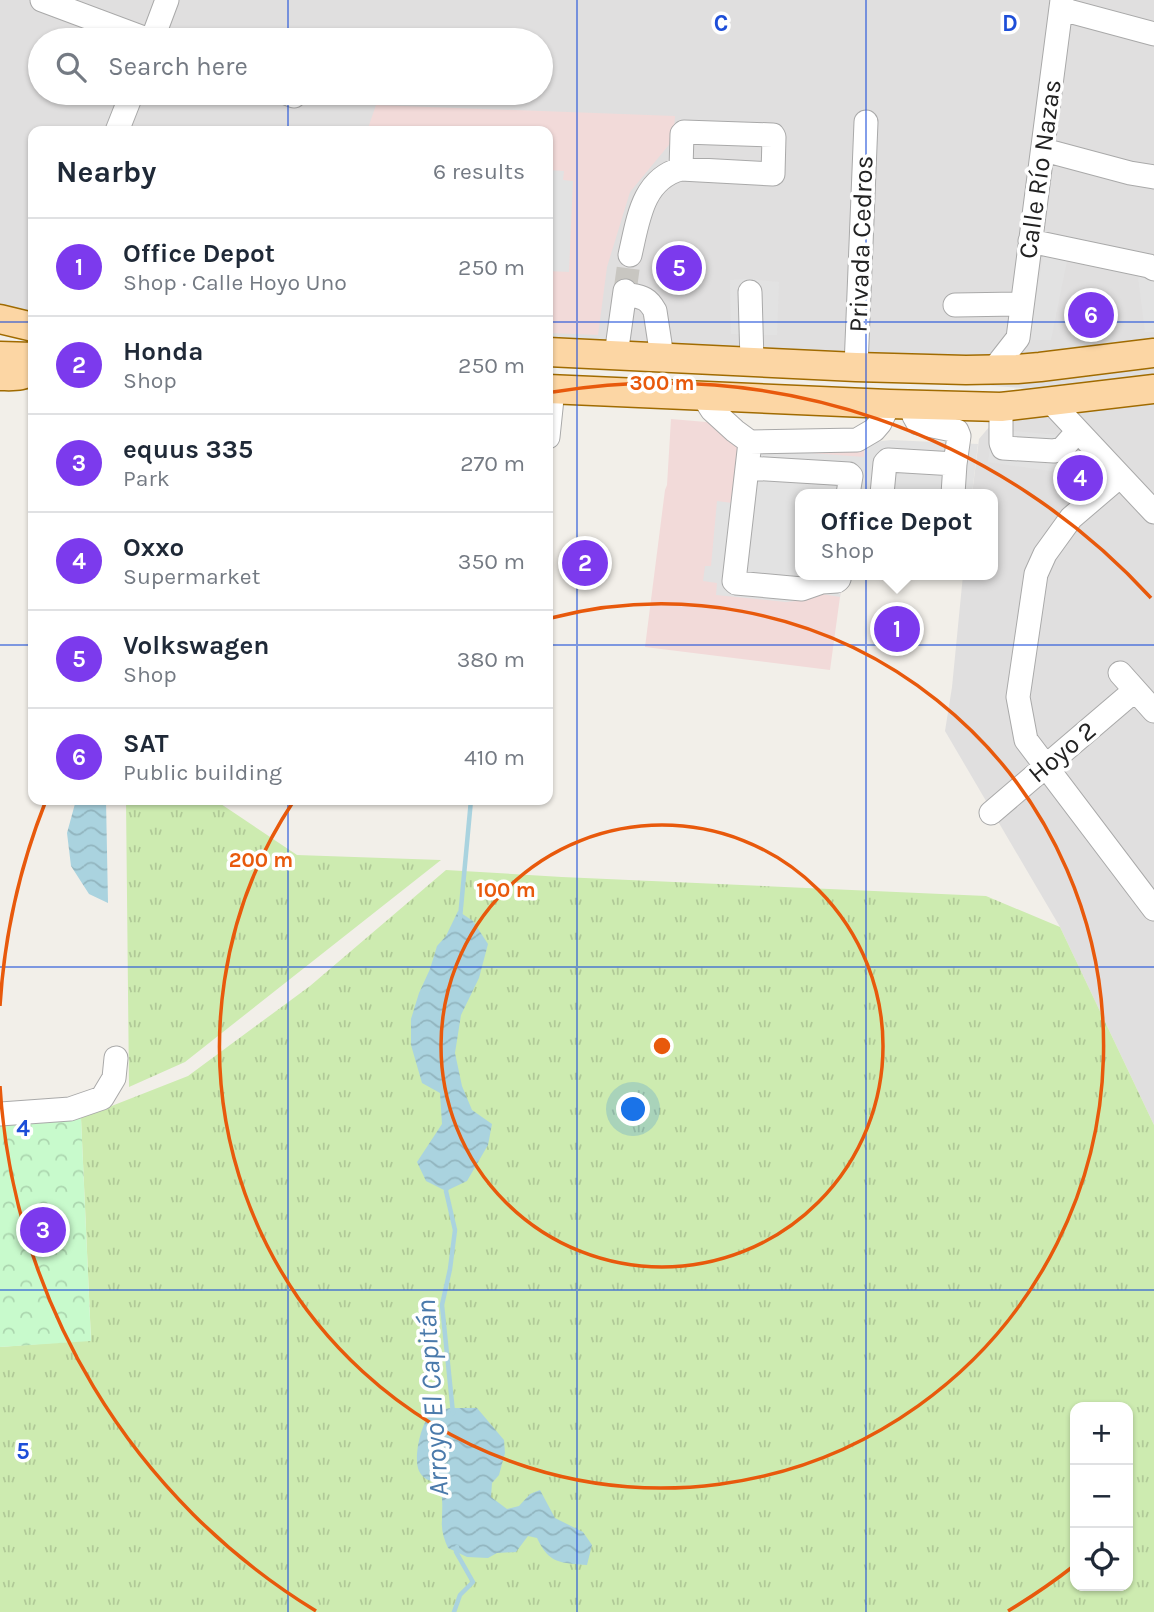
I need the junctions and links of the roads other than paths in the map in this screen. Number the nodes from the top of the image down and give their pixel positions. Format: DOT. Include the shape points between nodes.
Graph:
graph roads {
  1 [pos="42,0"];
  2 [pos="167,0"];
  3 [pos="1062,4"];
  4 [pos="118,28"];
  5 [pos="156,28"];
  6 [pos="1154,34"];
  7 [pos="127,105"];
  8 [pos="866,122"];
  9 [pos="119,126"];
  10 [pos="1044,150"];
  11 [pos="681,170"];
  12 [pos="1154,177"];
  13 [pos="1030,241"];
  14 [pos="630,255"];
  15 [pos="1154,269"];
  16 [pos="750,292"];
  17 [pos="955,304"];
  18 [pos="1022,304"];
  19 [pos="0,319"];
  20 [pos="28,327"];
  21 [pos="0,328"];
  22 [pos="28,328"];
  23 [pos="1018,338"];
  24 [pos="553,352"];
  25 [pos="1154,352"];
  26 [pos="616,355"];
  27 [pos="0,356"];
  28 [pos="28,357"];
  29 [pos="662,357"];
  30 [pos="752,361"];
  31 [pos="856,367"];
  32 [pos="1040,367"];
  33 [pos="993,370"];
  34 [pos="28,373"];
  35 [pos="0,376"];
  36 [pos="553,389"];
  37 [pos="1154,389"];
  38 [pos="703,396"];
  39 [pos="1050,401"];
  40 [pos="900,404"];
  41 [pos="1001,407"];
  42 [pos="1077,432"];
  43 [pos="750,442"];
  44 [pos="956,464"];
  45 [pos="748,468"];
  46 [pos="1119,477"];
  47 [pos="848,489"];
  48 [pos="883,489"];
  49 [pos="954,489"];
  50 [pos="1154,512"];
  51 [pos="838,580"];
  52 [pos="1154,711"];
  53 [pos="1045,766"];
  54 [pos="991,813"];
  55 [pos="1154,909"];
  56 [pos="116,1058"];
  57 [pos="0,1114"];
  1 -- 4 [label="street"];
  2 -- 5 [label="street"];
  3 -- 6 [label="street"];
  3 -- 10 [label="street, Calle Río Nazas"];
  7 -- 9 [label="street"];
  8 -- 31 [label="street, Privada Cedros"];
  10 -- 12 [label="street"];
  10 -- 13 [label="street, Calle Río Nazas"];
  11 -- 14 [label="street" via="662,177 645,199"];
  13 -- 15 [label="street"];
  13 -- 18 [label="street, Calle Río Nazas"];
  16 -- 30 [label="street"];
  17 -- 18 [label="street"];
  18 -- 23 [label="street, Calle Río Nazas"];
  19 -- 20 [label="main road"];
  21 -- 22 [label="main road"];
  23 -- 32 [label="street"];
  23 -- 33 [label="street"];
  24 -- 26 [label="main road"];
  25 -- 32 [label="main road"];
  26 -- 29 [label="main road"];
  26 -- 29 [label="street" via="625,293 652,304"];
  27 -- 28 [label="main road"];
  29 -- 30 [label="main road"];
  30 -- 31 [label="main road"];
  31 -- 33 [label="main road"];
  32 -- 33 [label="main road"];
  34 -- 35 [label="main road"];
  36 -- 38 [label="main road"];
  37 -- 39 [label="main road"];
  38 -- 40 [label="main road"];
  38 -- 43 [label="street" via="712,410"];
  39 -- 41 [label="main road"];
  39 -- 42 [label="street"];
  40 -- 41 [label="main road"];
  40 -- 43 [label="street" via="857,440"];
  40 -- 44 [label="street" via="918,423 957,431"];
  41 -- 42 [label="street" via="1003,448 1054,451 1062,449"];
  42 -- 46 [label="street"];
  43 -- 45 [label="street"];
  44 -- 48 [label="street" via="887,461"];
  44 -- 49 [label="street"];
  45 -- 47 [label="street" via="850,474"];
  45 -- 51 [label="street" via="734,581 802,589"];
  46 -- 50 [label="street"];
  46 -- 53 [label="street" via="1071,518 1036,574 1017,697 1026,740"];
  52 -- 53 [label="street, Hoyo 2" via="1127,682"];
  53 -- 54 [label="street, Hoyo 2"];
  53 -- 55 [label="street"];
  56 -- 57 [label="street" via="114,1078 102,1098 70,1108"];
}
